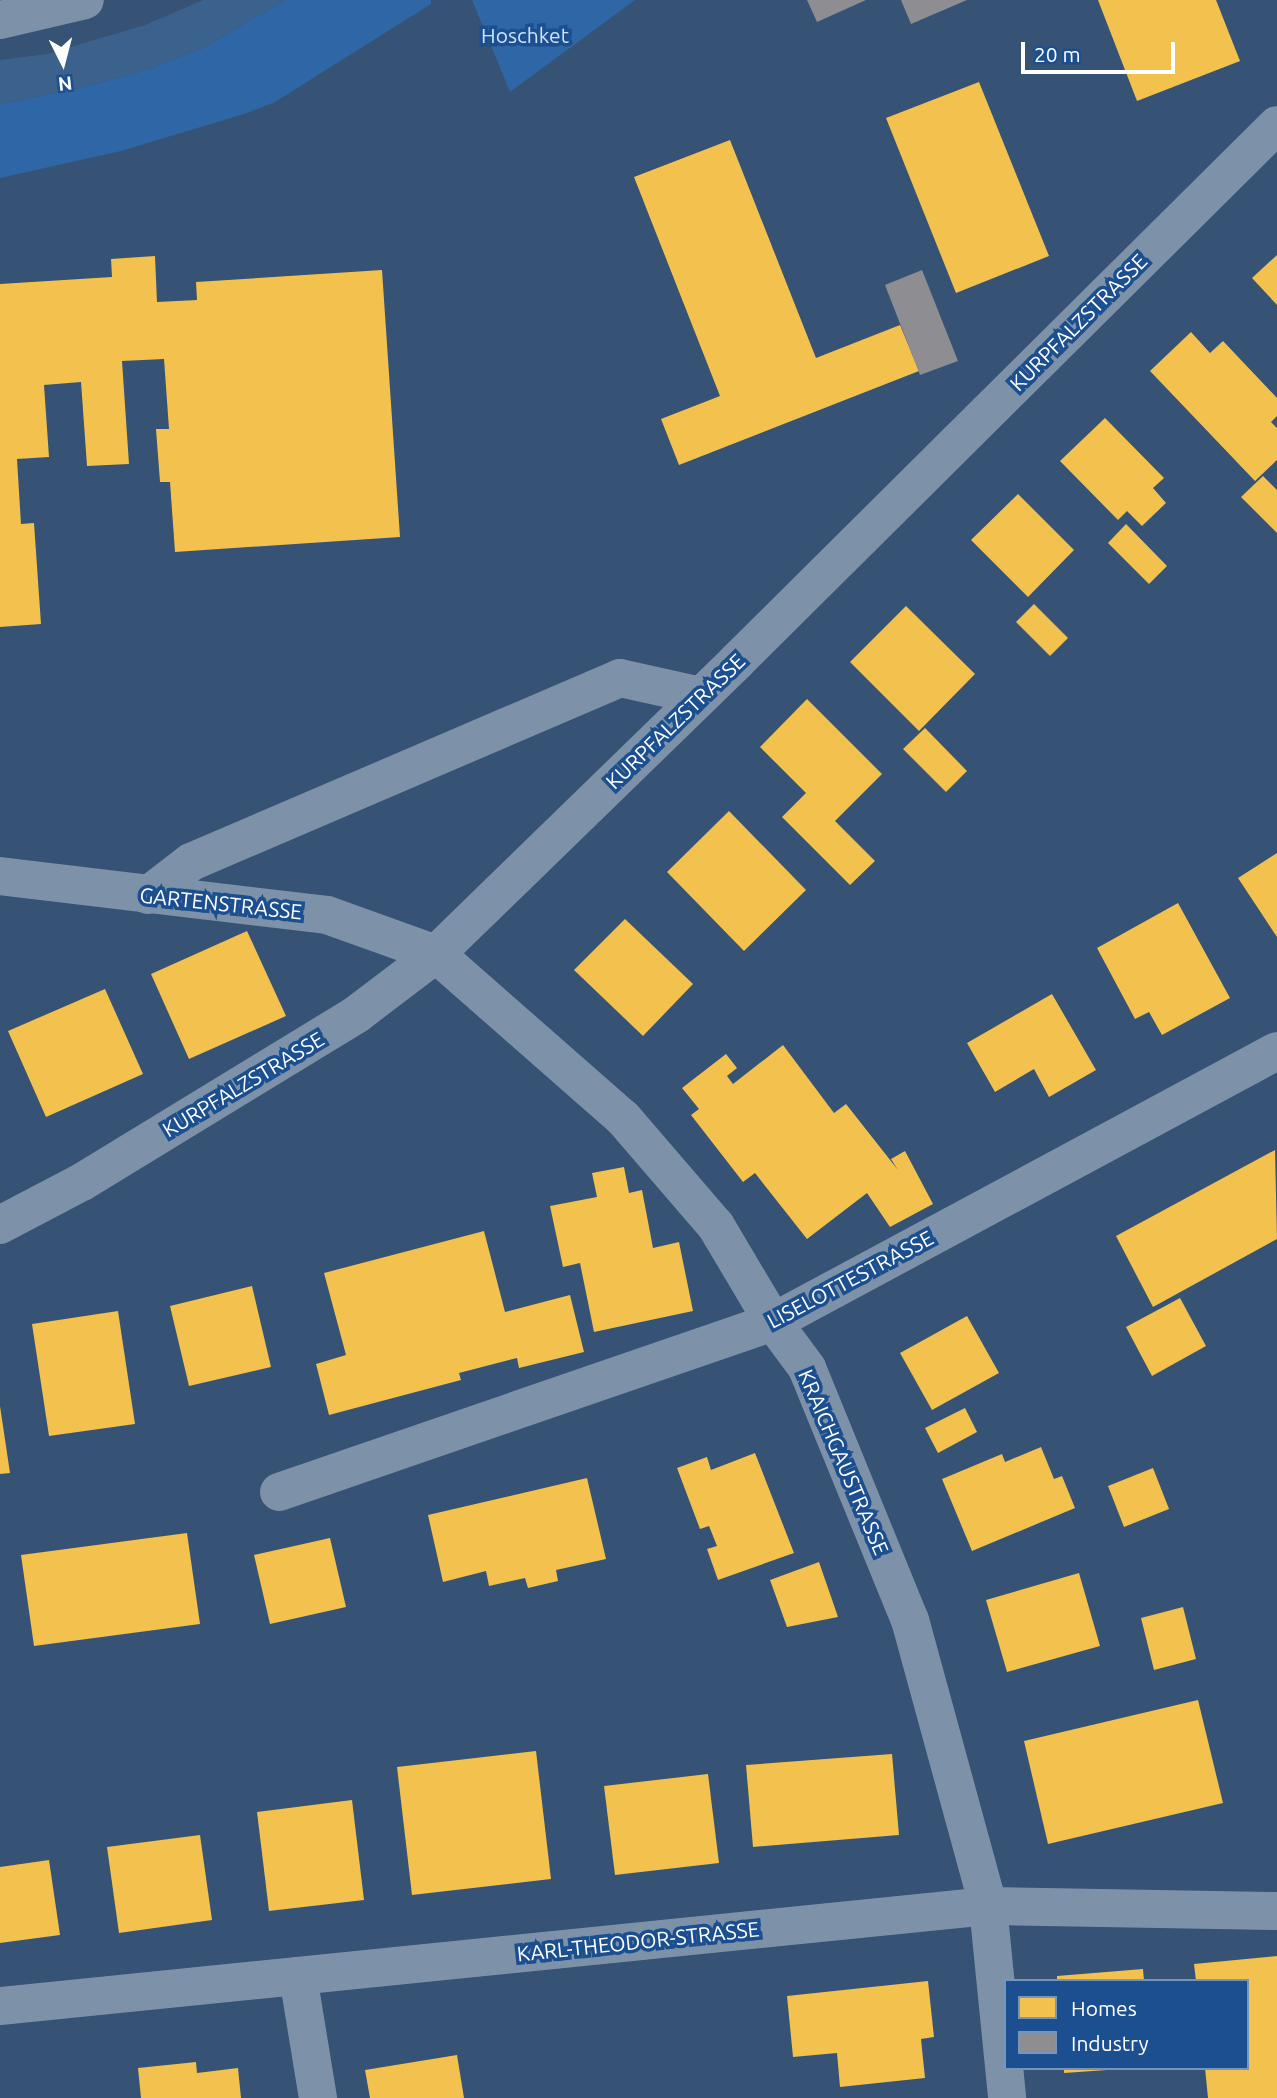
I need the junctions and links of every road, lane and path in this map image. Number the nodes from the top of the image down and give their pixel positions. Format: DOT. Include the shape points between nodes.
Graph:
graph roads {
  1 [pos="85,0"];
  2 [pos="0,20"];
  3 [pos="1277,125"];
  4 [pos="701,696"];
  5 [pos="0,876"];
  6 [pos="148,895"];
  7 [pos="436,954"];
  8 [pos="1277,1051"];
  9 [pos="0,1224"];
  10 [pos="773,1322"];
  11 [pos="279,1492"];
  12 [pos="988,1906"];
  13 [pos="1277,1911"];
  14 [pos="298,1976"];
  15 [pos="0,2006"];
  16 [pos="1004,2068"];
  17 [pos="1004,2070"];
  18 [pos="317,2098"];
  19 [pos="1007,2098"];
  1 -- 2 [label="street"];
  3 -- 4 [label="street, KURPFALZSTRASSE"];
  4 -- 6 [label="street" via="620,678 191,862"];
  4 -- 7 [label="street, KURPFALZSTRASSE"];
  5 -- 6 [label="street, GARTENSTRASSE"];
  6 -- 7 [label="street, GARTENSTRASSE" via="327,915"];
  7 -- 9 [label="street, KURPFALZSTRASSE" via="357,1014 82,1182"];
  7 -- 10 [label="street, KRAICHGAUSTRASSE" via="623,1118 716,1226"];
  8 -- 10 [label="street, LISELOTTESTRASSE"];
  10 -- 11 [label="street, LISELOTTESTRASSE"];
  10 -- 12 [label="street, KRAICHGAUSTRASSE" via="807,1368 910,1619"];
  12 -- 13 [label="street, KARL-THEODOR-STRASSE"];
  12 -- 14 [label="street, KARL-THEODOR-STRASSE"];
  12 -- 16 [label="street, KRAICHGAUSTRASSE"];
  14 -- 15 [label="street, KARL-THEODOR-STRASSE"];
  14 -- 18 [label="street"];
  17 -- 19 [label="street, KRAICHGAUSTRASSE"];
}
